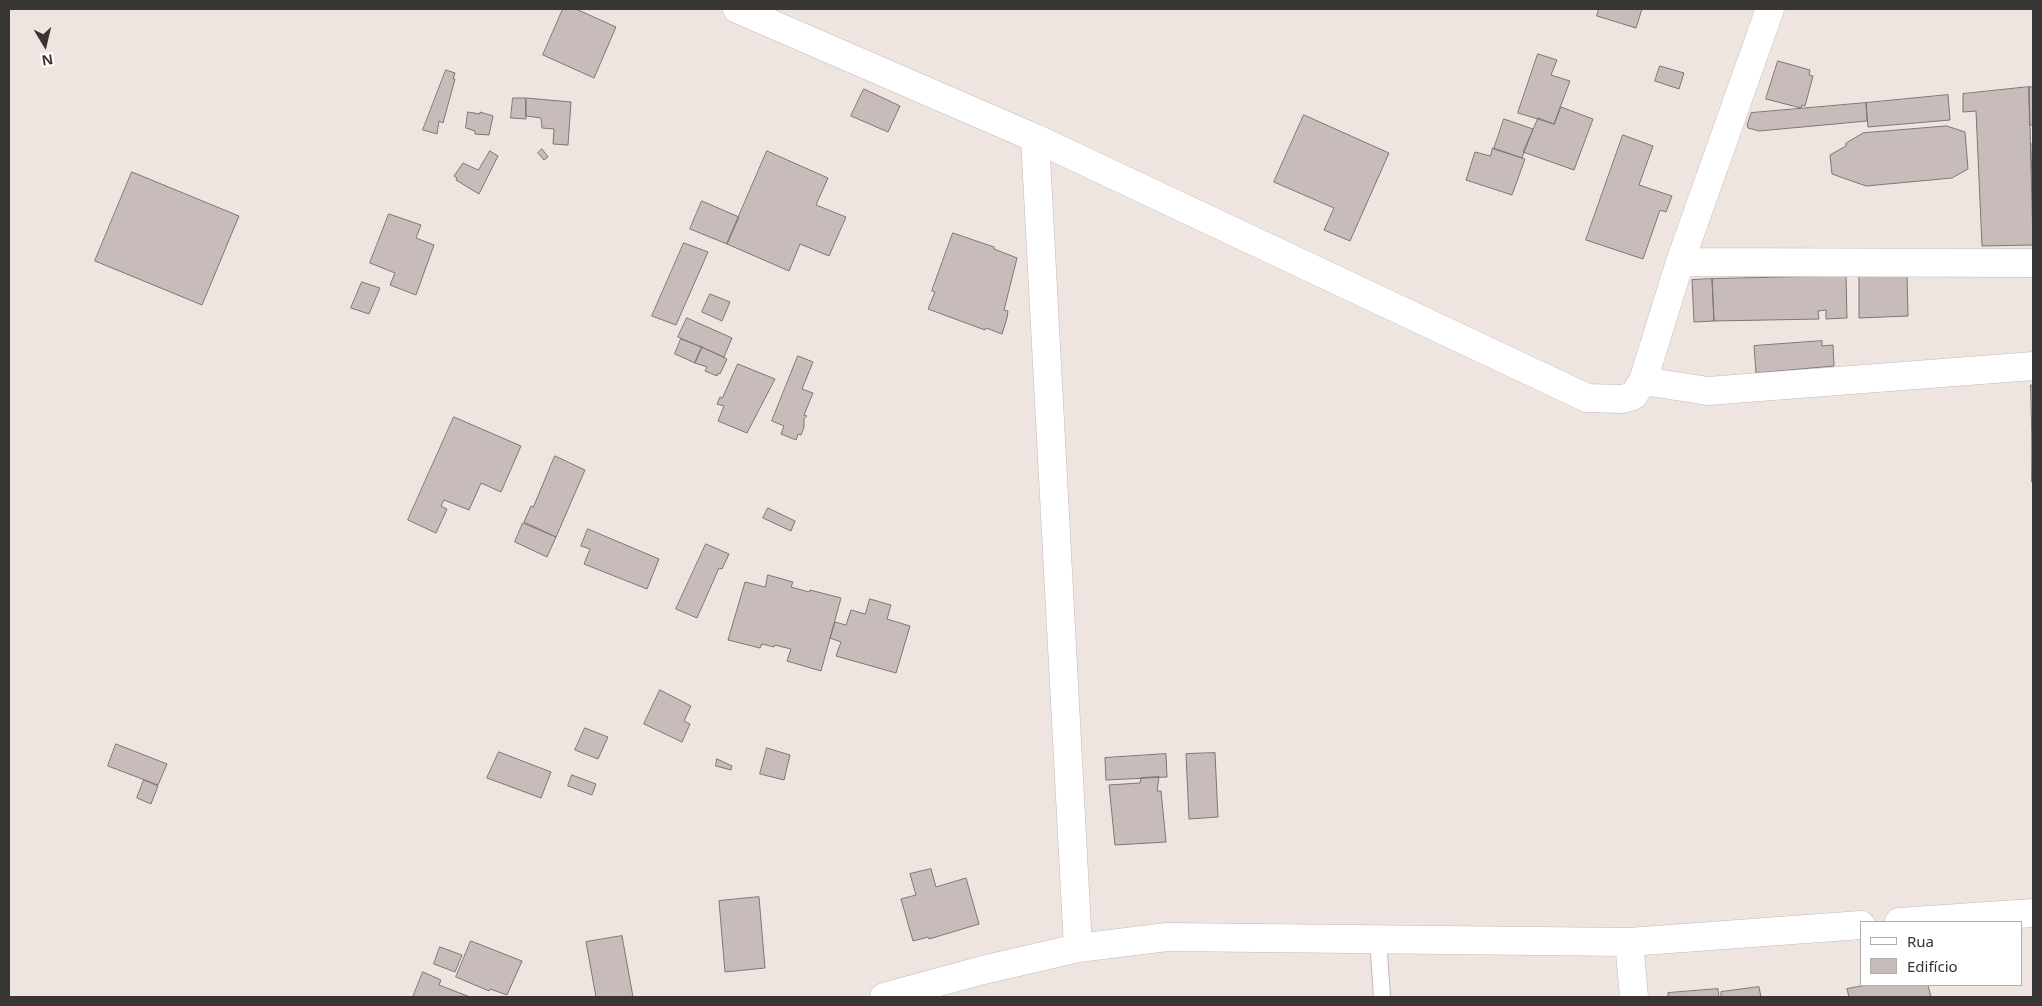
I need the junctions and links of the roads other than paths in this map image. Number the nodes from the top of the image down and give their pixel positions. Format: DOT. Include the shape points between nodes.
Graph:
graph roads {
  1 [pos="737,9"];
  2 [pos="1770,9"];
  3 [pos="1035,138"];
  4 [pos="1680,262"];
  5 [pos="2033,263"];
  6 [pos="2033,366"];
  7 [pos="1643,381"];
  8 [pos="2033,912"];
  9 [pos="1912,921"];
  10 [pos="1860,925"];
  11 [pos="1378,939"];
  12 [pos="1629,942"];
  13 [pos="1078,948"];
  14 [pos="884,997"];
  15 [pos="1382,997"];
  16 [pos="1634,997"];
  1 -- 3 [label="street"];
  2 -- 4 [label="street"];
  3 -- 7 [label="street" via="1588,398 1622,400 1634,396"];
  3 -- 13 [label="street"];
  4 -- 5 [label="street"];
  4 -- 7 [label="street"];
  6 -- 7 [label="street" via="1708,391"];
  8 -- 9 [label="street"];
  10 -- 12 [label="street"];
  11 -- 12 [label="street"];
  11 -- 13 [label="street" via="1167,937"];
  11 -- 15 [label="lane"];
  12 -- 16 [label="street"];
  13 -- 14 [label="street"];
}
